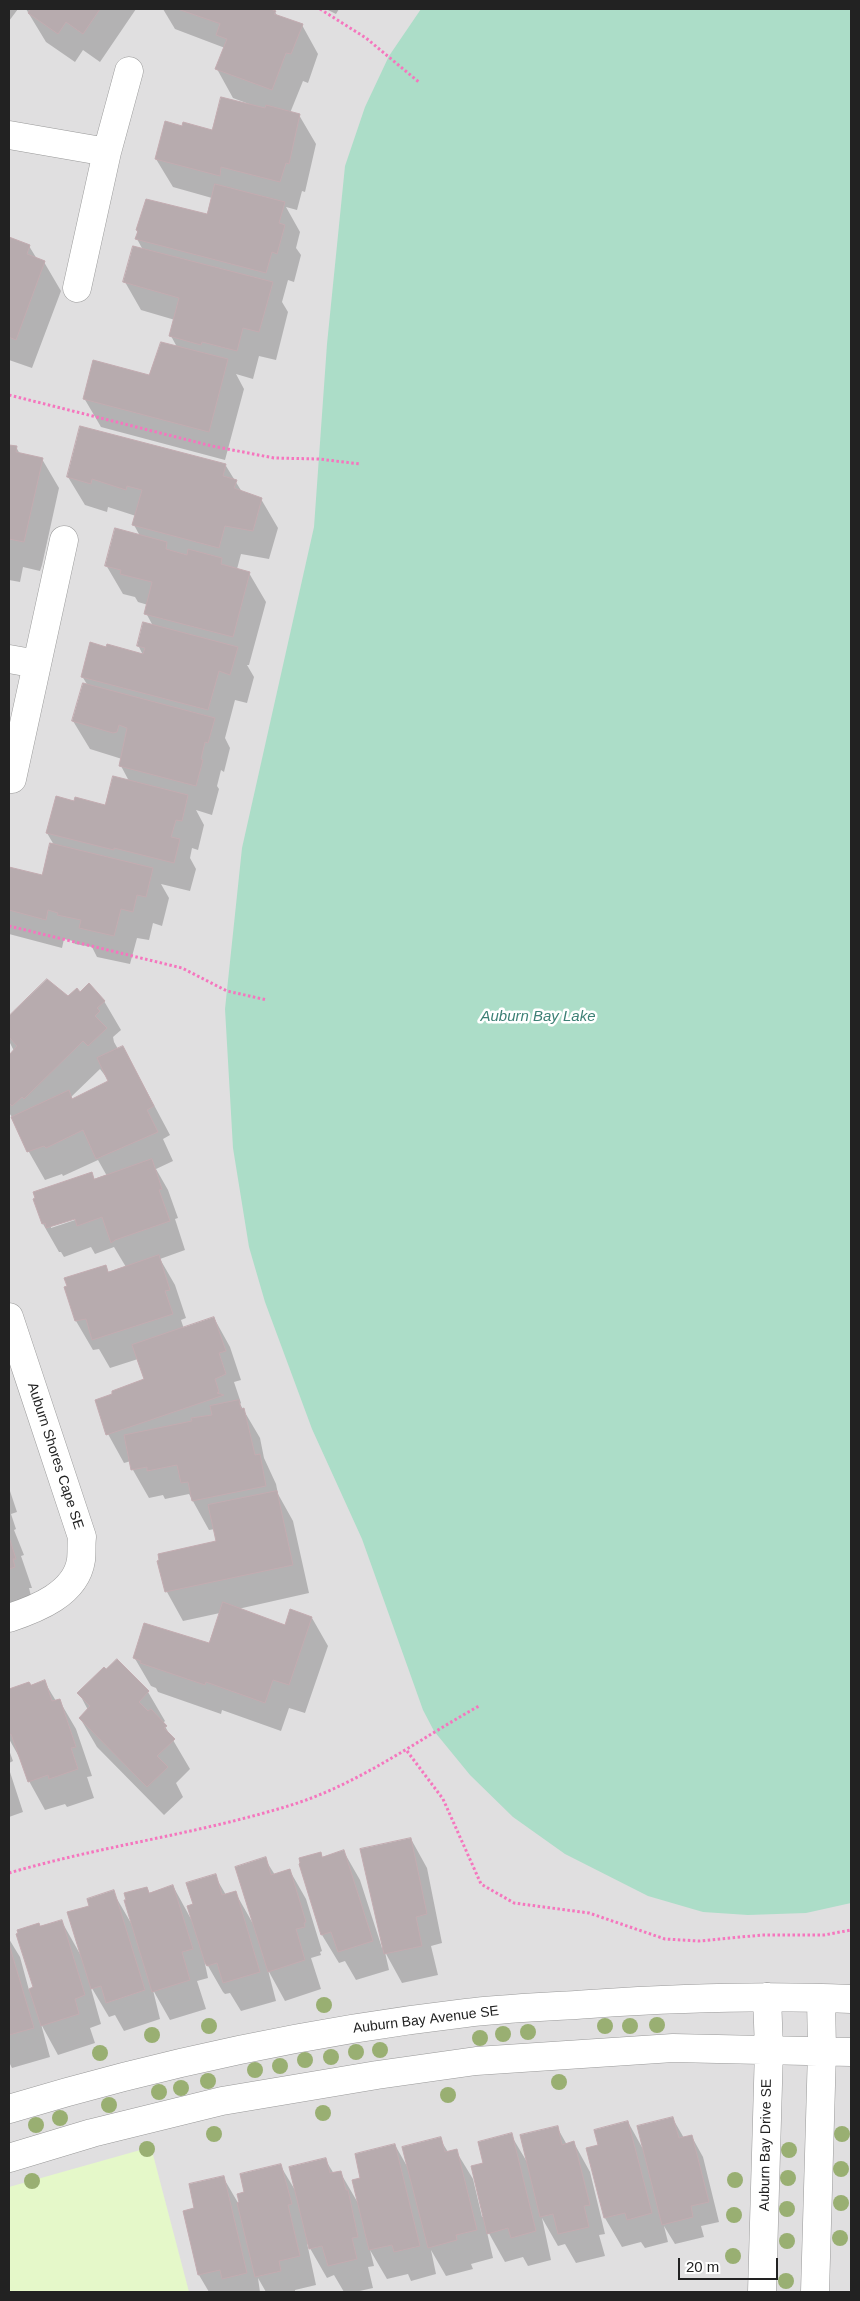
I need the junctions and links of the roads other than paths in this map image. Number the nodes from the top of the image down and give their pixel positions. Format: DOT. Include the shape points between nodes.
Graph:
graph roads {
  1 [pos="129,72"];
  2 [pos="9,135"];
  3 [pos="107,152"];
  4 [pos="77,288"];
  5 [pos="64,540"];
  6 [pos="9,659"];
  7 [pos="37,664"];
  8 [pos="12,779"];
  9 [pos="9,1317"];
  10 [pos="9,1618"];
  11 [pos="767,1997"];
  12 [pos="821,1998"];
  13 [pos="851,1999"];
  14 [pos="769,2049"];
  15 [pos="822,2051"];
  16 [pos="851,2052"];
  17 [pos="9,2109"];
  18 [pos="9,2158"];
  19 [pos="762,2292"];
  20 [pos="815,2292"];
  1 -- 3 [label="street"];
  2 -- 3 [label="street"];
  3 -- 4 [label="street"];
  5 -- 7 [label="street"];
  6 -- 7 [label="street"];
  7 -- 8 [label="street"];
  9 -- 10 [label="street, Auburn Shores Cape SE" via="82,1537 81,1562 71,1581 58,1595 32,1610"];
  11 -- 12 [label="street, Auburn Bay Avenue SE"];
  11 -- 14 [label="street, Auburn Bay Drive SE"];
  11 -- 17 [label="street, Auburn Bay Avenue SE" via="696,1997 467,2012 368,2026 238,2050 89,2085"];
  12 -- 13 [label="street, Auburn Bay Avenue SE"];
  12 -- 15 [label="street"];
  14 -- 15 [label="street"];
  14 -- 18 [label="street" via="673,2048 476,2061 377,2075 222,2101 92,2133"];
  14 -- 19 [label="street, Auburn Bay Drive SE"];
  15 -- 16 [label="street"];
  15 -- 20 [label="street"];
}
